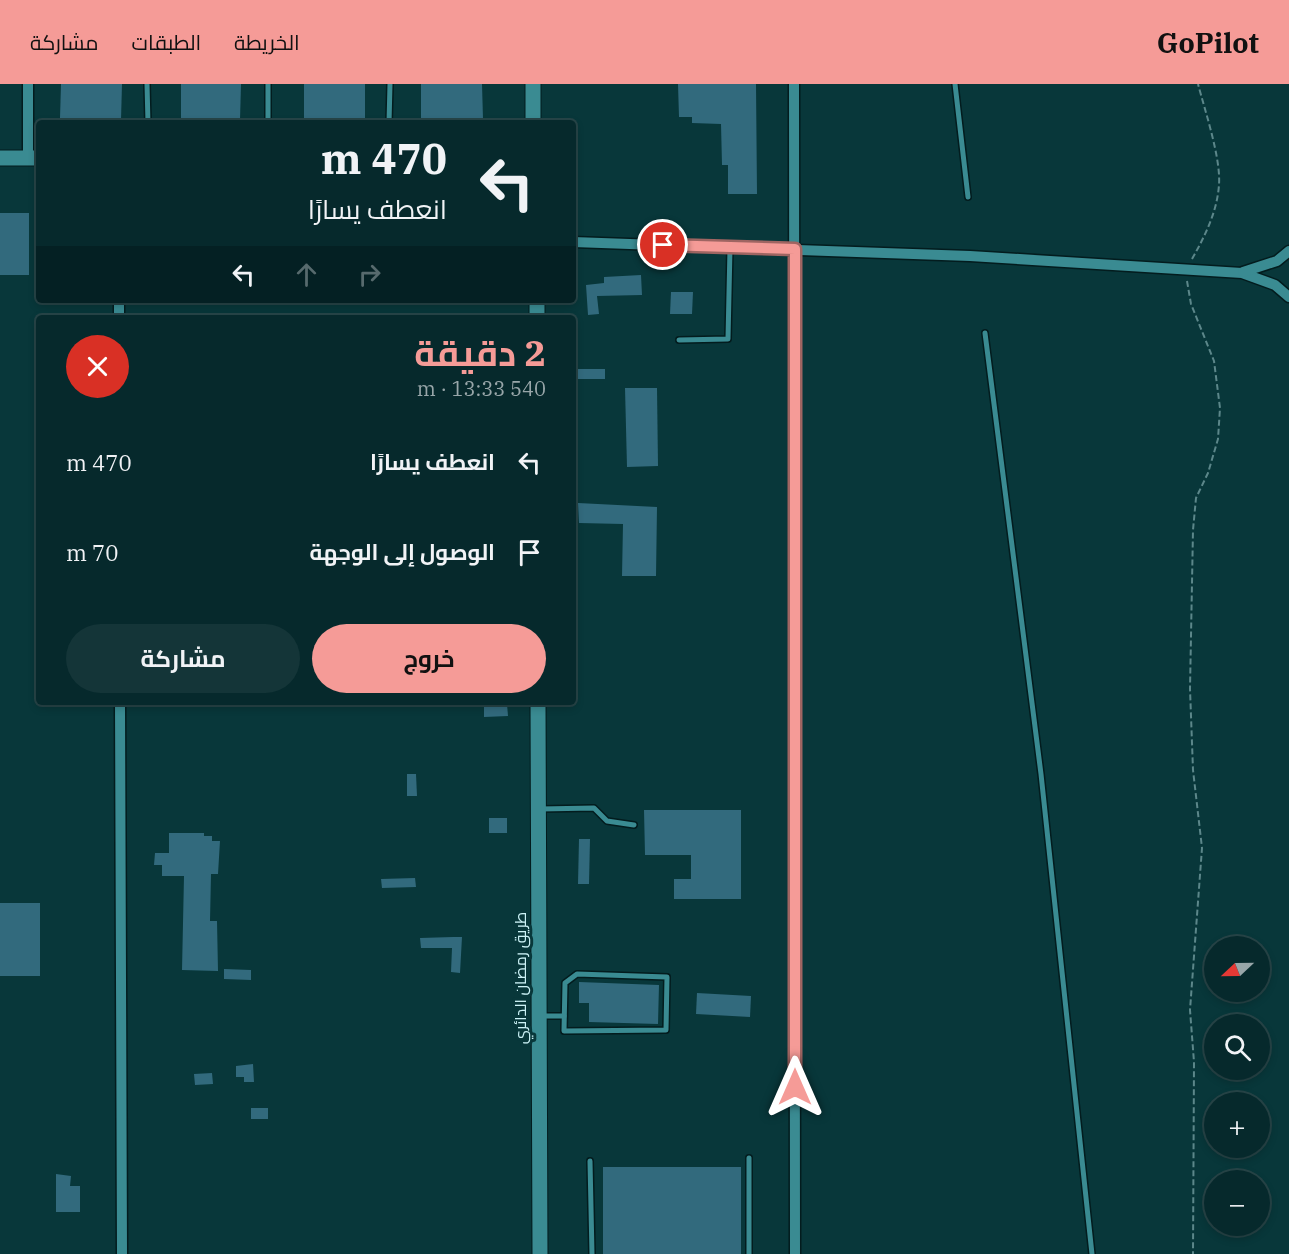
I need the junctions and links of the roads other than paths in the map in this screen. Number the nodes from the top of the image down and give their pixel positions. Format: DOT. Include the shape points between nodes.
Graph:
graph roads {
  1 [pos="28,84"];
  2 [pos="147,84"];
  3 [pos="268,84"];
  4 [pos="390,84"];
  5 [pos="532,84"];
  6 [pos="794,84"];
  7 [pos="955,84"];
  8 [pos="148,120"];
  9 [pos="268,120"];
  10 [pos="389,120"];
  11 [pos="533,120"];
  12 [pos="0,158"];
  13 [pos="33,158"];
  14 [pos="968,197"];
  15 [pos="576,242"];
  16 [pos="730,247"];
  17 [pos="795,249"];
  18 [pos="1289,250"];
  19 [pos="1242,273"];
  20 [pos="1289,297"];
  21 [pos="985,333"];
  22 [pos="679,340"];
  23 [pos="120,705"];
  24 [pos="538,705"];
  25 [pos="539,809"];
  26 [pos="634,825"];
  27 [pos="538,1016"];
  28 [pos="564,1016"];
  29 [pos="749,1158"];
  30 [pos="590,1161"];
  31 [pos="122,1254"];
  32 [pos="540,1254"];
  33 [pos="592,1254"];
  34 [pos="749,1254"];
  35 [pos="795,1254"];
  36 [pos="1092,1254"];
  1 -- 13 [label="street"];
  2 -- 8 [label="lane"];
  3 -- 9 [label="lane"];
  4 -- 10 [label="lane"];
  5 -- 11 [label="street"];
  6 -- 17 [label="street"];
  7 -- 14 [label="lane"];
  12 -- 13 [label="street"];
  15 -- 16 [label="street"];
  16 -- 17 [label="street"];
  16 -- 22 [label="lane" via="728,339"];
  17 -- 19 [label="street"];
  17 -- 35 [label="street"];
  18 -- 19 [label="street" via="1276,261"];
  19 -- 20 [label="street" via="1275,285"];
  21 -- 36 [label="lane" via="1040,762"];
  23 -- 31 [label="street"];
  24 -- 25 [label="street, طريق رمضان الدائري"];
  25 -- 26 [label="lane" via="594,808 607,821"];
  25 -- 27 [label="street, طريق رمضان الدائري"];
  27 -- 28 [label="lane"];
  27 -- 32 [label="street, طريق رمضان الدائري"];
  28 -- 28 [label="lane" via="564,1031 666,1030 667,977 577,974 565,983"];
  29 -- 34 [label="lane"];
  30 -- 33 [label="lane"];
}
